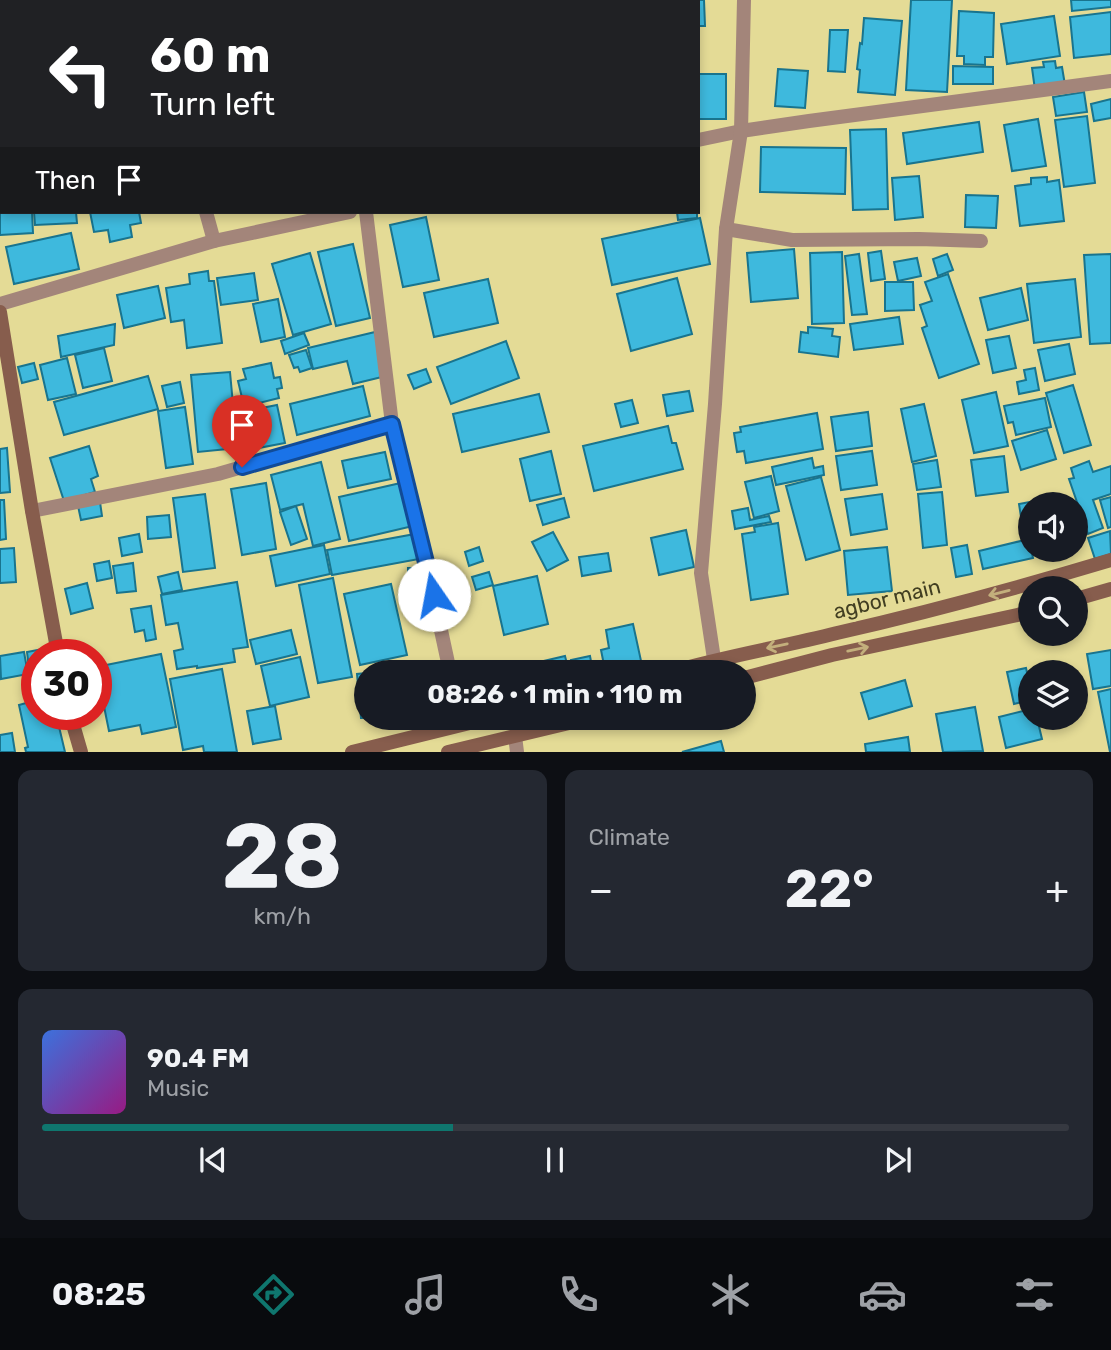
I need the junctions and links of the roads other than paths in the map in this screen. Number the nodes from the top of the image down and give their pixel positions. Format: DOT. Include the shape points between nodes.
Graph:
graph roads {
  1 [pos="744,0"];
  2 [pos="1111,81"];
  3 [pos="741,131"];
  4 [pos="700,140"];
  5 [pos="207,214"];
  6 [pos="341,214"];
  7 [pos="366,214"];
  8 [pos="726,229"];
  9 [pos="214,241"];
  10 [pos="981,241"];
  11 [pos="0,304"];
  12 [pos="0,312"];
  13 [pos="392,424"];
  14 [pos="32,511"];
  15 [pos="1111,560"];
  16 [pos="1111,589"];
  17 [pos="1088,596"];
  18 [pos="1018,615"];
  19 [pos="55,639"];
  20 [pos="714,659"];
  21 [pos="447,660"];
  22 [pos="711,660"];
  23 [pos="756,675"];
  24 [pos="75,730"];
  25 [pos="428,730"];
  26 [pos="540,730"];
  27 [pos="515,736"];
  28 [pos="81,751"];
  29 [pos="352,751"];
  30 [pos="448,751"];
  31 [pos="517,751"];
  1 -- 3 [label="street"];
  2 -- 3 [label="street"];
  3 -- 4 [label="street"];
  3 -- 8 [label="street"];
  5 -- 9 [label="street"];
  6 -- 9 [label="street"];
  7 -- 13 [label="street"];
  8 -- 10 [label="street" via="792,240"];
  8 -- 20 [label="street" via="701,573"];
  9 -- 11 [label="street"];
  12 -- 14 [label="main road"];
  13 -- 14 [label="street" via="218,474"];
  13 -- 21 [label="street"];
  14 -- 19 [label="main road"];
  15 -- 20 [label="main road, agbor main, one-way" via="836,634"];
  16 -- 17 [label="main road"];
  23 -- 18 [label="main road, agbor main, one-way"];
  20 -- 22 [label="main road, agbor main"];
  24 -- 28 [label="main road"];
  25 -- 29 [label="main road"];
  26 -- 27 [label="main road"];
  27 -- 30 [label="main road"];
  27 -- 31 [label="street"];
}
